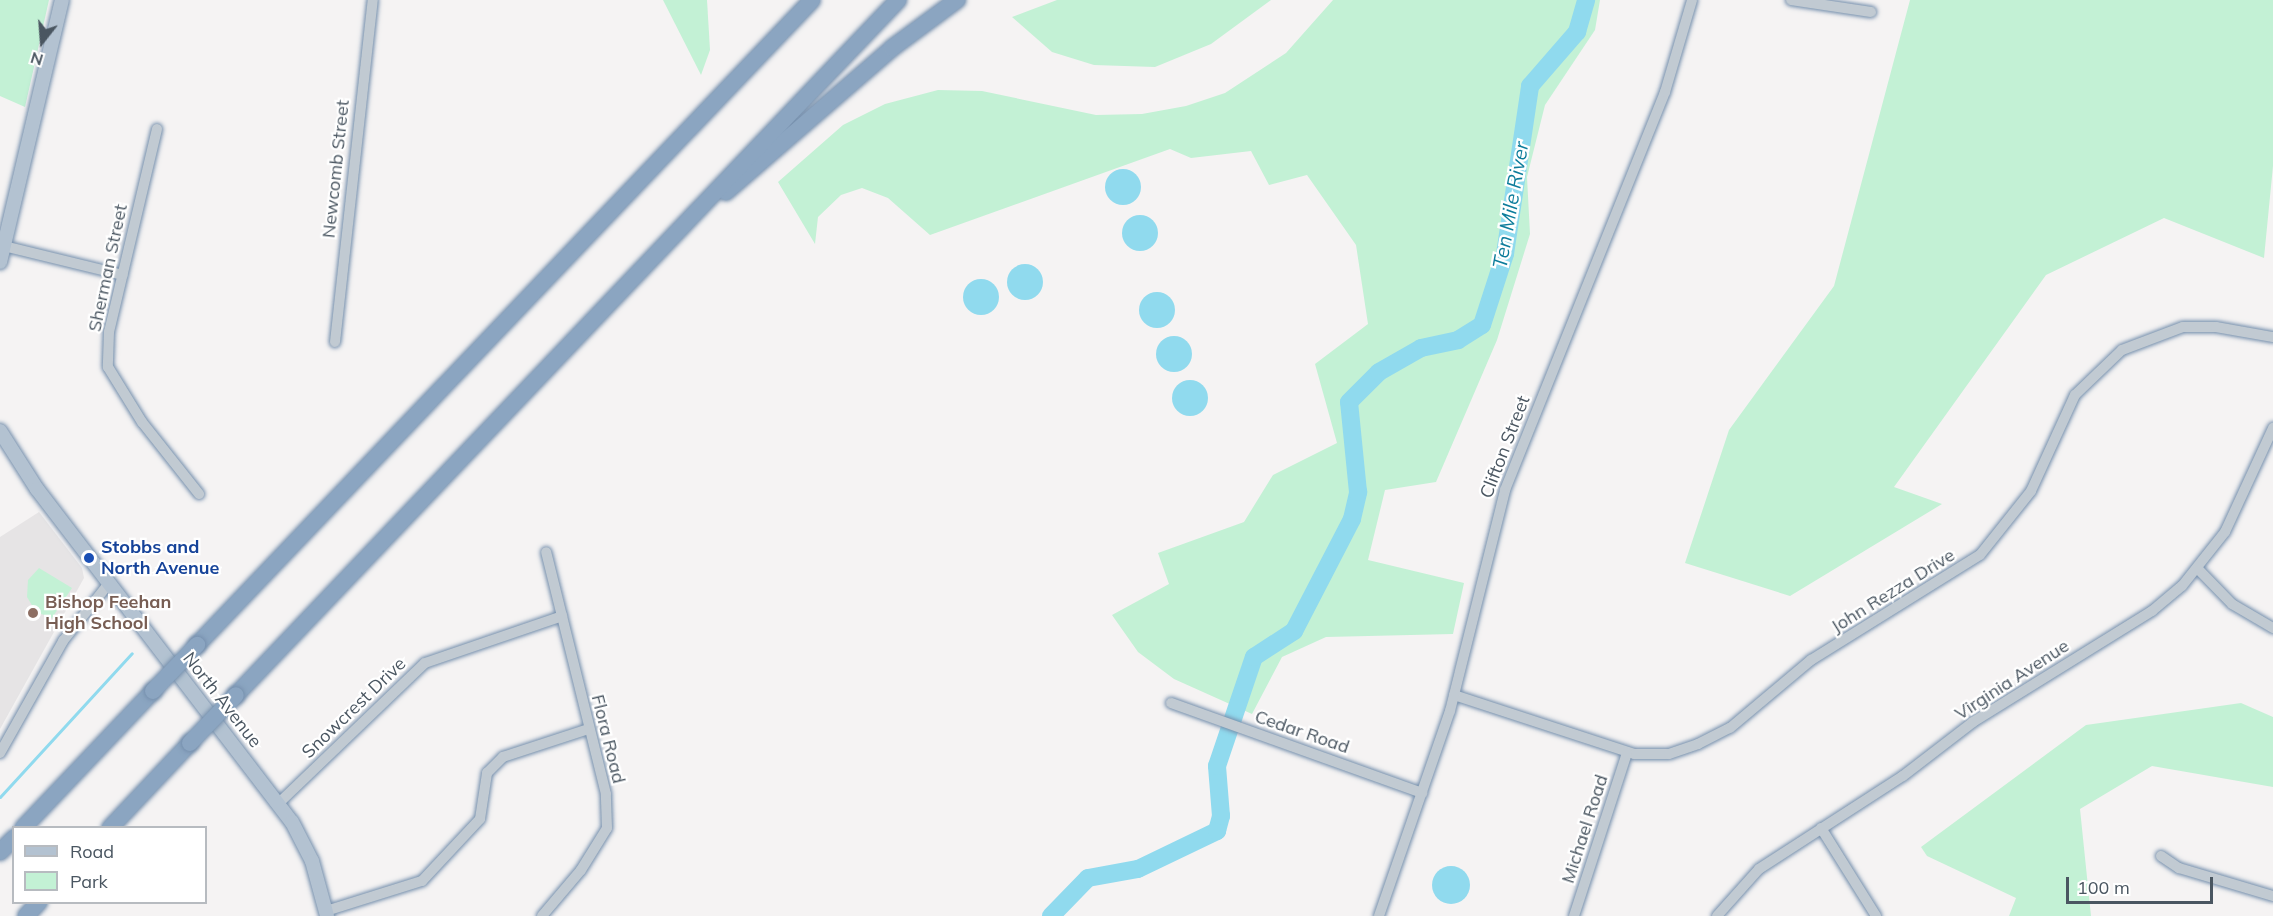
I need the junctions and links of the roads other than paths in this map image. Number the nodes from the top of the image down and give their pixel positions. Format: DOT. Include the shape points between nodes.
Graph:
graph roads {
  1 [pos="62,0"];
  2 [pos="373,0"];
  3 [pos="812,0"];
  4 [pos="898,0"];
  5 [pos="957,0"];
  6 [pos="1692,0"];
  7 [pos="1791,0"];
  8 [pos="1871,12"];
  9 [pos="157,129"];
  10 [pos="692,217"];
  11 [pos="5,223"];
  12 [pos="4,246"];
  13 [pos="0,262"];
  14 [pos="123,275"];
  15 [pos="2273,337"];
  16 [pos="335,342"];
  17 [pos="2273,428"];
  18 [pos="0,431"];
  19 [pos="199,494"];
  20 [pos="546,552"];
  21 [pos="2198,569"];
  22 [pos="110,582"];
  23 [pos="562,616"];
  24 [pos="2273,628"];
  25 [pos="1454,695"];
  26 [pos="1171,703"];
  27 [pos="588,729"];
  28 [pos="0,753"];
  29 [pos="1627,753"];
  30 [pos="1422,793"];
  31 [pos="279,803"];
  32 [pos="26,826"];
  33 [pos="112,826"];
  34 [pos="1821,828"];
  35 [pos="12,840"];
  36 [pos="0,852"];
  37 [pos="2161,856"];
  38 [pos="2273,896"];
  39 [pos="38,904"];
  40 [pos="326,914"];
  41 [pos="26,916"];
  42 [pos="542,916"];
  43 [pos="1379,916"];
  44 [pos="1574,916"];
  45 [pos="1717,916"];
  46 [pos="1876,916"];
  1 -- 11 [label="main road"];
  2 -- 16 [label="street, Newcomb Street"];
  3 -- 32 [label="highway, bridge"];
  4 -- 10 [label="highway"];
  5 -- 10 [label="highway" via="892,48 751,174"];
  6 -- 25 [label="street, Clifton Street" via="1665,92 1505,490"];
  7 -- 8 [label="street"];
  9 -- 14 [label="street, Sherman Street"];
  10 -- 33 [label="highway, bridge"];
  11 -- 12 [label="main road"];
  12 -- 13 [label="main road"];
  12 -- 14 [label="street"];
  14 -- 19 [label="street, Sherman Street" via="109,332 108,367 130,406"];
  15 -- 29 [label="street, John Rezza Drive" via="2216,327 2183,327 2122,350 2075,395 2031,491 1980,555 1811,660 1730,728 1669,754"];
  17 -- 21 [label="street, Virginia Avenue" via="2224,532"];
  18 -- 22 [label="main road, North Avenue" via="26,474"];
  20 -- 23 [label="street, Flora Road"];
  21 -- 24 [label="street" via="2232,604"];
  21 -- 34 [label="street, Virginia Avenue" via="2152,611 1973,722 1903,776"];
  22 -- 28 [label="street" via="63,641"];
  22 -- 31 [label="main road, North Avenue"];
  23 -- 27 [label="street, Flora Road"];
  23 -- 31 [label="street, Snowcrest Drive" via="425,663"];
  25 -- 29 [label="street, John Rezza Drive"];
  25 -- 30 [label="street, Clifton Street"];
  26 -- 30 [label="street, Cedar Road"];
  27 -- 40 [label="street" via="502,757 487,773 480,819 422,881"];
  27 -- 42 [label="street, Flora Road" via="606,794 607,828 600,846"];
  29 -- 44 [label="street, Michael Road"];
  30 -- 43 [label="street, Clifton Street"];
  31 -- 40 [label="main road, North Avenue" via="312,861"];
  34 -- 45 [label="street, Virginia Avenue" via="1759,869"];
  34 -- 46 [label="street"];
  35 -- 36 [label="highway"];
  37 -- 38 [label="street" via="2194,874"];
  39 -- 41 [label="highway"];
}
